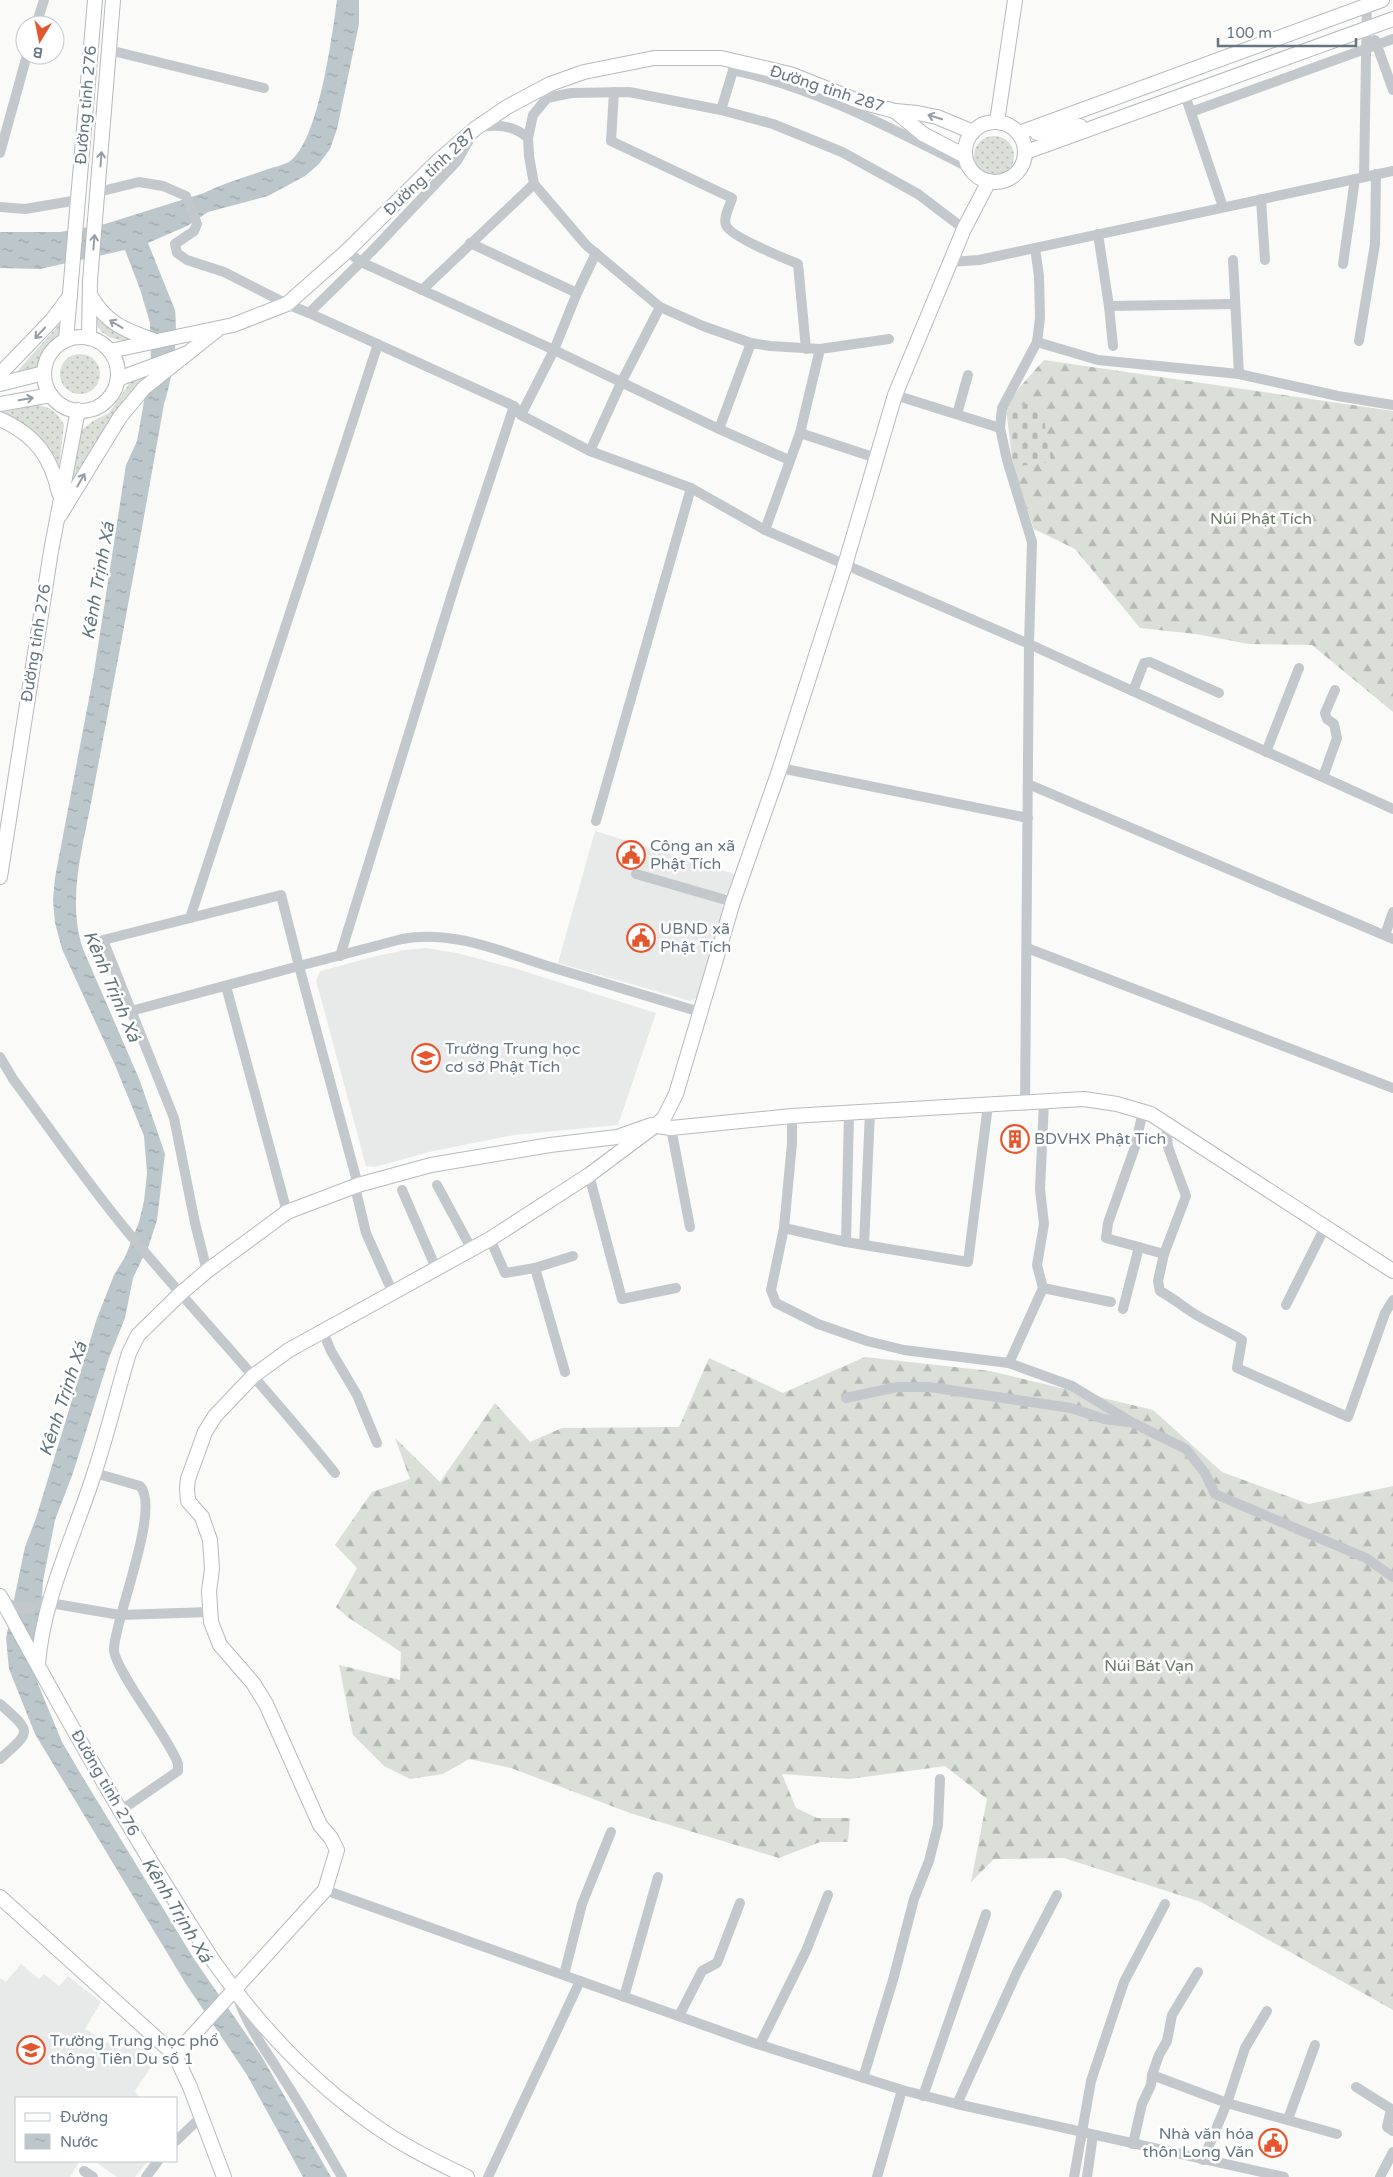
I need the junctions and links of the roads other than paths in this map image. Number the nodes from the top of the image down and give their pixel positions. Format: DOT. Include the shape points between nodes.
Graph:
graph roads {
  1 [pos="44,0"];
  2 [pos="95,0"];
  3 [pos="113,0"];
  4 [pos="1015,0"];
  5 [pos="1382,0"];
  6 [pos="1367,3"];
  7 [pos="39,15"];
  8 [pos="1393,19"];
  9 [pos="1369,28"];
  10 [pos="1393,39"];
  11 [pos="1372,46"];
  12 [pos="109,50"];
  13 [pos="23,65"];
  14 [pos="734,66"];
  15 [pos="264,88"];
  16 [pos="1393,90"];
  17 [pos="614,92"];
  18 [pos="1185,95"];
  19 [pos="720,110"];
  20 [pos="895,112"];
  21 [pos="1191,112"];
  22 [pos="4,120"];
  23 [pos="997,122"];
  24 [pos="1110,122"];
  25 [pos="476,128"];
  26 [pos="973,132"];
  27 [pos="1020,134"];
  28 [pos="528,138"];
  29 [pos="1026,152"];
  30 [pos="0,153"];
  31 [pos="968,162"];
  32 [pos="1393,171"];
  33 [pos="1376,174"];
  34 [pos="1359,178"];
  35 [pos="990,181"];
  36 [pos="534,184"];
  37 [pos="98,192"];
  38 [pos="1261,199"];
  39 [pos="77,205"];
  40 [pos="0,207"];
  41 [pos="1224,207"];
  42 [pos="964,229"];
  43 [pos="1098,234"];
  44 [pos="470,243"];
  45 [pos="1035,248"];
  46 [pos="347,251"];
  47 [pos="596,253"];
  48 [pos="1233,260"];
  49 [pos="1265,260"];
  50 [pos="361,262"];
  51 [pos="950,262"];
  52 [pos="1343,264"];
  53 [pos="422,290"];
  54 [pos="577,293"];
  55 [pos="90,294"];
  56 [pos="70,295"];
  57 [pos="287,304"];
  58 [pos="1236,304"];
  59 [pos="1109,306"];
  60 [pos="660,307"];
  61 [pos="309,313"];
  62 [pos="220,328"];
  63 [pos="90,338"];
  64 [pos="889,338"];
  65 [pos="66,340"];
  66 [pos="154,340"];
  67 [pos="1359,341"];
  68 [pos="1037,342"];
  69 [pos="751,343"];
  70 [pos="378,344"];
  71 [pos="1113,346"];
  72 [pos="806,349"];
  73 [pos="820,349"];
  74 [pos="554,350"];
  75 [pos="110,351"];
  76 [pos="188,353"];
  77 [pos="44,373"];
  78 [pos="0,374"];
  79 [pos="1239,374"];
  80 [pos="968,375"];
  81 [pos="118,379"];
  82 [pos="621,383"];
  83 [pos="0,384"];
  84 [pos="51,395"];
  85 [pos="895,395"];
  86 [pos="0,404"];
  87 [pos="1393,405"];
  88 [pos="514,406"];
  89 [pos="78,410"];
  90 [pos="956,414"];
  91 [pos="521,415"];
  92 [pos="0,419"];
  93 [pos="1000,428"];
  94 [pos="719,429"];
  95 [pos="800,433"];
  96 [pos="590,451"];
  97 [pos="876,458"];
  98 [pos="789,460"];
  99 [pos="691,488"];
  100 [pos="60,499"];
  101 [pos="56,522"];
  102 [pos="765,530"];
  103 [pos="845,565"];
  104 [pos="1030,644"];
  105 [pos="1299,668"];
  106 [pos="1335,690"];
  107 [pos="1133,691"];
  108 [pos="1218,693"];
  109 [pos="1266,752"];
  110 [pos="780,768"];
  111 [pos="1323,777"];
  112 [pos="1028,784"];
  113 [pos="1392,806"];
  114 [pos="1028,818"];
  115 [pos="596,821"];
  116 [pos="636,874"];
  117 [pos="0,876"];
  118 [pos="733,902"];
  119 [pos="1393,912"];
  120 [pos="190,918"];
  121 [pos="1389,937"];
  122 [pos="1026,948"];
  123 [pos="340,956"];
  124 [pos="299,966"];
  125 [pos="226,986"];
  126 [pos="131,1012"];
  127 [pos="700,1012"];
  128 [pos="0,1057"];
  129 [pos="1393,1088"];
  130 [pos="1044,1102"];
  131 [pos="1025,1103"];
  132 [pos="988,1105"];
  133 [pos="1143,1111"];
  134 [pos="870,1112"];
  135 [pos="849,1114"];
  136 [pos="792,1116"];
  137 [pos="1166,1124"];
  138 [pos="656,1125"];
  139 [pos="671,1128"];
  140 [pos="589,1175"];
  141 [pos="437,1185"];
  142 [pos="357,1186"];
  143 [pos="402,1190"];
  144 [pos="287,1212"];
  145 [pos="690,1227"];
  146 [pos="1325,1227"];
  147 [pos="784,1228"];
  148 [pos="490,1239"];
  149 [pos="846,1242"];
  150 [pos="864,1245"];
  151 [pos="1139,1247"];
  152 [pos="471,1248"];
  153 [pos="1164,1254"];
  154 [pos="573,1256"];
  155 [pos="436,1268"];
  156 [pos="535,1268"];
  157 [pos="207,1271"];
  158 [pos="1393,1271"];
  159 [pos="676,1288"];
  160 [pos="1043,1288"];
  161 [pos="392,1291"];
  162 [pos="180,1294"];
  163 [pos="1393,1300"];
  164 [pos="1111,1302"];
  165 [pos="1286,1305"];
  166 [pos="1123,1309"];
  167 [pos="324,1332"];
  168 [pos="1009,1363"];
  169 [pos="565,1372"];
  170 [pos="253,1376"];
  171 [pos="846,1398"];
  172 [pos="1133,1423"];
  173 [pos="377,1443"];
  174 [pos="94,1473"];
  175 [pos="335,1474"];
  176 [pos="1393,1577"];
  177 [pos="1,1598"];
  178 [pos="51,1598"];
  179 [pos="210,1612"];
  180 [pos="120,1615"];
  181 [pos="38,1664"];
  182 [pos="0,1704"];
  183 [pos="0,1759"];
  184 [pos="940,1779"];
  185 [pos="120,1811"];
  186 [pos="611,1832"];
  187 [pos="658,1877"];
  188 [pos="325,1890"];
  189 [pos="828,1895"];
  190 [pos="1057,1895"];
  191 [pos="0,1897"];
  192 [pos="740,1903"];
  193 [pos="1166,1904"];
  194 [pos="986,1914"];
  195 [pos="1198,1972"];
  196 [pos="564,1975"];
  197 [pos="580,1981"];
  198 [pos="235,1990"];
  199 [pos="624,1997"];
  200 [pos="1267,2011"];
  201 [pos="679,2016"];
  202 [pos="760,2044"];
  203 [pos="1315,2045"];
  204 [pos="174,2054"];
  205 [pos="1152,2075"];
  206 [pos="863,2078"];
  207 [pos="1356,2086"];
  208 [pos="902,2090"];
  209 [pos="923,2096"];
  210 [pos="1228,2103"];
  211 [pos="957,2104"];
  212 [pos="201,2116"];
  213 [pos="1288,2119"];
  214 [pos="1393,2131"];
  215 [pos="1080,2132"];
  216 [pos="1337,2134"];
  217 [pos="1093,2135"];
  218 [pos="178,2139"];
  219 [pos="1134,2144"];
  220 [pos="1393,2152"];
  221 [pos="1203,2160"];
  222 [pos="157,2162"];
  223 [pos="84,2171"];
  224 [pos="93,2177"];
  225 [pos="146,2177"];
  226 [pos="224,2177"];
  227 [pos="342,2177"];
  228 [pos="467,2177"];
  229 [pos="488,2177"];
  230 [pos="877,2177"];
  231 [pos="1074,2177"];
  232 [pos="1087,2177"];
  233 [pos="1284,2177"];
  234 [pos="1380,2177"];
  1 -- 7 [label="street"];
  2 -- 39 [label="main road, Đường tỉnh 276"];
  3 -- 12 [label="main road, Đường tỉnh 276"];
  4 -- 23 [label="main road"];
  5 -- 6 [label="main road"];
  6 -- 9 [label="street"];
  6 -- 27 [label="main road"];
  8 -- 9 [label="main road"];
  9 -- 11 [label="street"];
  9 -- 18 [label="main road"];
  10 -- 11 [label="street"];
  11 -- 16 [label="street"];
  11 -- 21 [label="street"];
  11 -- 34 [label="street"];
  12 -- 15 [label="street"];
  37 -- 12 [label="main road, Đường tỉnh 276, one-way"];
  13 -- 22 [label="street"];
  14 -- 19 [label="street"];
  14 -- 20 [label="main road, Đường tỉnh 287" via="790,74"];
  14 -- 25 [label="main road, Đường tỉnh 287" via="721,58 672,57 584,72 550,84"];
  14 -- 31 [label="street" via="797,87"];
  17 -- 19 [label="street" via="629,92"];
  17 -- 28 [label="street" via="571,93 547,98 533,115"];
  17 -- 72 [label="street" via="611,141 732,198 725,224 728,228 740,237 798,264"];
  18 -- 21 [label="street"];
  18 -- 24 [label="main road"];
  19 -- 42 [label="street" via="773,124 842,152 918,194"];
  26 -- 20 [label="main road, Đường tỉnh 287, one-way" via="918,113"];
  20 -- 31 [label="main road, Đường tỉnh 287"];
  21 -- 41 [label="street"];
  22 -- 30 [label="street"];
  23 -- 26 [label="main road" via="982,125"];
  23 -- 27 [label="main road" via="1007,124"];
  24 -- 27 [label="main road"];
  24 -- 29 [label="main road"];
  25 -- 28 [label="street" via="492,125 515,130"];
  25 -- 46 [label="main road, Đường tỉnh 287"];
  25 -- 50 [label="street" via="457,161"];
  26 -- 31 [label="main road" via="966,146"];
  27 -- 29 [label="main road"];
  28 -- 36 [label="street"];
  29 -- 35 [label="main road" via="1017,173 1001,181"];
  31 -- 35 [label="main road" via="976,175"];
  32 -- 33 [label="street"];
  33 -- 34 [label="street"];
  33 -- 67 [label="street" via="1375,244"];
  34 -- 38 [label="street"];
  34 -- 52 [label="street"];
  35 -- 42 [label="main road"];
  36 -- 44 [label="street"];
  36 -- 47 [label="street"];
  55 -- 37 [label="main road, Đường tỉnh 276, one-way"];
  37 -- 57 [label="street" via="145,183 163,186 186,196 196,221 194,230 175,244 181,256 224,272"];
  38 -- 41 [label="street"];
  38 -- 49 [label="street"];
  39 -- 40 [label="street" via="25,209"];
  39 -- 56 [label="main road, Đường tỉnh 276"];
  41 -- 43 [label="street"];
  42 -- 51 [label="main road"];
  43 -- 45 [label="street"];
  43 -- 59 [label="street"];
  44 -- 53 [label="street"];
  44 -- 54 [label="street"];
  45 -- 51 [label="street" via="979,260"];
  45 -- 68 [label="street" via="1040,318"];
  46 -- 50 [label="street"];
  46 -- 57 [label="main road, Đường tỉnh 287"];
  47 -- 54 [label="street"];
  47 -- 60 [label="street"];
  48 -- 58 [label="street"];
  50 -- 53 [label="street"];
  50 -- 61 [label="street"];
  51 -- 85 [label="main road"];
  53 -- 74 [label="street"];
  54 -- 74 [label="street"];
  55 -- 63 [label="main road"];
  66 -- 55 [label="main road, one-way" via="111,322"];
  56 -- 65 [label="main road"];
  56 -- 78 [label="main road, one-way" via="52,320"];
  57 -- 61 [label="street"];
  57 -- 62 [label="main road, Đường tỉnh 287"];
  58 -- 59 [label="street"];
  58 -- 79 [label="street"];
  59 -- 71 [label="street"];
  60 -- 69 [label="street"];
  60 -- 82 [label="street"];
  61 -- 70 [label="street"];
  62 -- 66 [label="main road, Đường tỉnh 287"];
  62 -- 76 [label="main road, Đường tỉnh 287"];
  63 -- 65 [label="main road"];
  63 -- 75 [label="main road"];
  64 -- 73 [label="street"];
  65 -- 77 [label="main road" via="50,353"];
  66 -- 75 [label="main road, Đường tỉnh 287"];
  68 -- 79 [label="street" via="1098,360"];
  68 -- 93 [label="street" via="1002,408"];
  69 -- 72 [label="street"];
  69 -- 94 [label="street"];
  70 -- 88 [label="street"];
  70 -- 120 [label="street"];
  72 -- 73 [label="street"];
  73 -- 95 [label="street"];
  74 -- 82 [label="street"];
  74 -- 91 [label="street"];
  75 -- 81 [label="main road" via="117,364"];
  76 -- 81 [label="main road, Đường tỉnh 287"];
  101 -- 76 [label="main road, one-way" via="120,417 144,388"];
  77 -- 83 [label="main road"];
  77 -- 84 [label="main road"];
  79 -- 87 [label="street"];
  80 -- 90 [label="street"];
  81 -- 89 [label="main road" via="104,403 90,410"];
  82 -- 94 [label="street"];
  82 -- 96 [label="street"];
  86 -- 84 [label="main road, one-way"];
  84 -- 89 [label="main road" via="63,405"];
  85 -- 90 [label="street"];
  85 -- 97 [label="main road"];
  88 -- 91 [label="street"];
  88 -- 123 [label="street" via="456,581"];
  89 -- 100 [label="main road, Đường tỉnh 276"];
  90 -- 93 [label="street"];
  91 -- 96 [label="street"];
  92 -- 100 [label="main road" via="34,441 54,471"];
  93 -- 104 [label="street" via="1032,542"];
  94 -- 98 [label="street"];
  95 -- 97 [label="street"];
  95 -- 98 [label="street"];
  96 -- 99 [label="street"];
  97 -- 103 [label="main road"];
  98 -- 102 [label="street"];
  99 -- 102 [label="street"];
  99 -- 115 [label="street"];
  100 -- 101 [label="main road, Đường tỉnh 276"];
  101 -- 117 [label="main road, Đường tỉnh 276"];
  102 -- 103 [label="street"];
  103 -- 104 [label="street"];
  103 -- 110 [label="main road"];
  104 -- 107 [label="street"];
  104 -- 112 [label="street"];
  105 -- 109 [label="street"];
  106 -- 111 [label="street" via="1325,713 1334,724 1337,738"];
  107 -- 108 [label="street" via="1144,663 1150,662"];
  107 -- 109 [label="street"];
  109 -- 111 [label="street"];
  110 -- 114 [label="street"];
  110 -- 118 [label="main road"];
  111 -- 113 [label="street"];
  112 -- 114 [label="street"];
  112 -- 121 [label="street"];
  114 -- 122 [label="street"];
  116 -- 118 [label="street"];
  118 -- 127 [label="main road"];
  119 -- 121 [label="street"];
  120 -- 124 [label="street" via="280,895"];
  120 -- 126 [label="street" via="104,940"];
  122 -- 129 [label="street"];
  122 -- 131 [label="street"];
  123 -- 124 [label="street"];
  123 -- 127 [label="street" via="416,936 450,938"];
  124 -- 125 [label="street"];
  124 -- 142 [label="street"];
  125 -- 126 [label="street"];
  125 -- 144 [label="street"];
  126 -- 157 [label="street" via="174,1118"];
  127 -- 138 [label="main road" via="676,1094 664,1118"];
  128 -- 162 [label="street" via="126,1231"];
  130 -- 131 [label="main road"];
  130 -- 133 [label="main road" via="1084,1099"];
  130 -- 160 [label="street" via="1040,1189 1044,1224 1037,1265"];
  131 -- 132 [label="main road"];
  132 -- 134 [label="main road"];
  132 -- 150 [label="street" via="968,1262"];
  133 -- 137 [label="main road"];
  133 -- 151 [label="street" via="1106,1238"];
  134 -- 135 [label="main road"];
  134 -- 150 [label="street"];
  135 -- 136 [label="main road"];
  135 -- 149 [label="street"];
  136 -- 139 [label="main road"];
  136 -- 147 [label="street"];
  137 -- 146 [label="main road"];
  137 -- 153 [label="street" via="1168,1147 1186,1196"];
  138 -- 139 [label="main road"];
  138 -- 140 [label="main road"];
  138 -- 142 [label="main road" via="617,1137 431,1166"];
  139 -- 145 [label="street"];
  140 -- 148 [label="main road"];
  140 -- 159 [label="street" via="622,1299"];
  141 -- 152 [label="street"];
  142 -- 144 [label="main road"];
  142 -- 161 [label="street" via="366,1233"];
  143 -- 155 [label="street"];
  144 -- 157 [label="main road"];
  146 -- 158 [label="main road"];
  146 -- 165 [label="street"];
  147 -- 149 [label="street"];
  147 -- 168 [label="street" via="771,1290 776,1303 818,1324 868,1341 904,1350"];
  148 -- 152 [label="main road"];
  148 -- 156 [label="street" via="505,1273"];
  149 -- 150 [label="street"];
  151 -- 153 [label="street"];
  151 -- 166 [label="street"];
  152 -- 155 [label="main road"];
  153 -- 163 [label="street" via="1158,1281 1160,1291 1242,1340 1237,1368 1348,1417"];
  154 -- 156 [label="street"];
  155 -- 161 [label="main road"];
  156 -- 169 [label="street"];
  157 -- 162 [label="main road"];
  160 -- 164 [label="street"];
  160 -- 168 [label="street"];
  161 -- 167 [label="main road"];
  162 -- 170 [label="street"];
  162 -- 174 [label="main road" via="145,1327 133,1344"];
  167 -- 170 [label="main road" via="289,1350"];
  167 -- 173 [label="street"];
  168 -- 172 [label="street" via="1072,1386"];
  170 -- 175 [label="street"];
  170 -- 179 [label="main road" via="215,1416 201,1440 188,1479 188,1502 202,1518 210,1540"];
  171 -- 172 [label="street" via="897,1388 929,1387 1071,1408 1104,1419"];
  172 -- 176 [label="street" via="1186,1449 1206,1473 1215,1494 1366,1558"];
  174 -- 178 [label="main road"];
  174 -- 180 [label="street" via="140,1486 145,1494 145,1526"];
  177 -- 178 [label="street" via="16,1607 30,1609"];
  177 -- 181 [label="main road, Đường tỉnh 276"];
  178 -- 180 [label="street"];
  178 -- 181 [label="main road" via="41,1634"];
  179 -- 180 [label="street"];
  179 -- 188 [label="main road" via="220,1645 266,1702 320,1825 336,1848"];
  180 -- 185 [label="street" via="114,1654 178,1764 178,1771"];
  181 -- 185 [label="main road, Đường tỉnh 276"];
  182 -- 183 [label="street" via="22,1724 24,1731 23,1738"];
  184 -- 206 [label="street" via="938,1825 929,1861 914,1899"];
  185 -- 198 [label="main road, Đường tỉnh 276"];
  186 -- 196 [label="street" via="582,1904"];
  187 -- 199 [label="street"];
  188 -- 196 [label="street"];
  188 -- 198 [label="main road"];
  189 -- 202 [label="street" via="806,1951"];
  190 -- 211 [label="street" via="1017,1972"];
  191 -- 204 [label="main road"];
  192 -- 201 [label="street" via="717,1963 702,1971"];
  193 -- 215 [label="street" via="1124,1982 1091,2081"];
  194 -- 209 [label="street"];
  195 -- 205 [label="street" via="1172,2015 1167,2041"];
  196 -- 197 [label="street"];
  197 -- 199 [label="street"];
  197 -- 229 [label="street"];
  198 -- 204 [label="main road"];
  198 -- 227 [label="street" via="259,2042"];
  198 -- 228 [label="main road, Đường tỉnh 276" via="280,2044 373,2125"];
  199 -- 201 [label="street"];
  200 -- 210 [label="street" via="1245,2048"];
  201 -- 202 [label="street"];
  202 -- 206 [label="street"];
  203 -- 213 [label="street"];
  204 -- 212 [label="main road"];
  205 -- 210 [label="street"];
  205 -- 219 [label="street"];
  206 -- 208 [label="street"];
  207 -- 214 [label="street" via="1391,2109 1387,2127"];
  208 -- 209 [label="street"];
  208 -- 230 [label="street"];
  209 -- 211 [label="street"];
  210 -- 213 [label="street"];
  210 -- 221 [label="street"];
  211 -- 215 [label="street"];
  212 -- 218 [label="street"];
  212 -- 226 [label="main road"];
  213 -- 216 [label="street"];
  215 -- 217 [label="street"];
  215 -- 231 [label="street"];
  217 -- 219 [label="street"];
  217 -- 232 [label="street"];
  219 -- 221 [label="street"];
  220 -- 234 [label="street"];
  221 -- 233 [label="street"];
  222 -- 225 [label="street"];
  223 -- 224 [label="street"];
}
